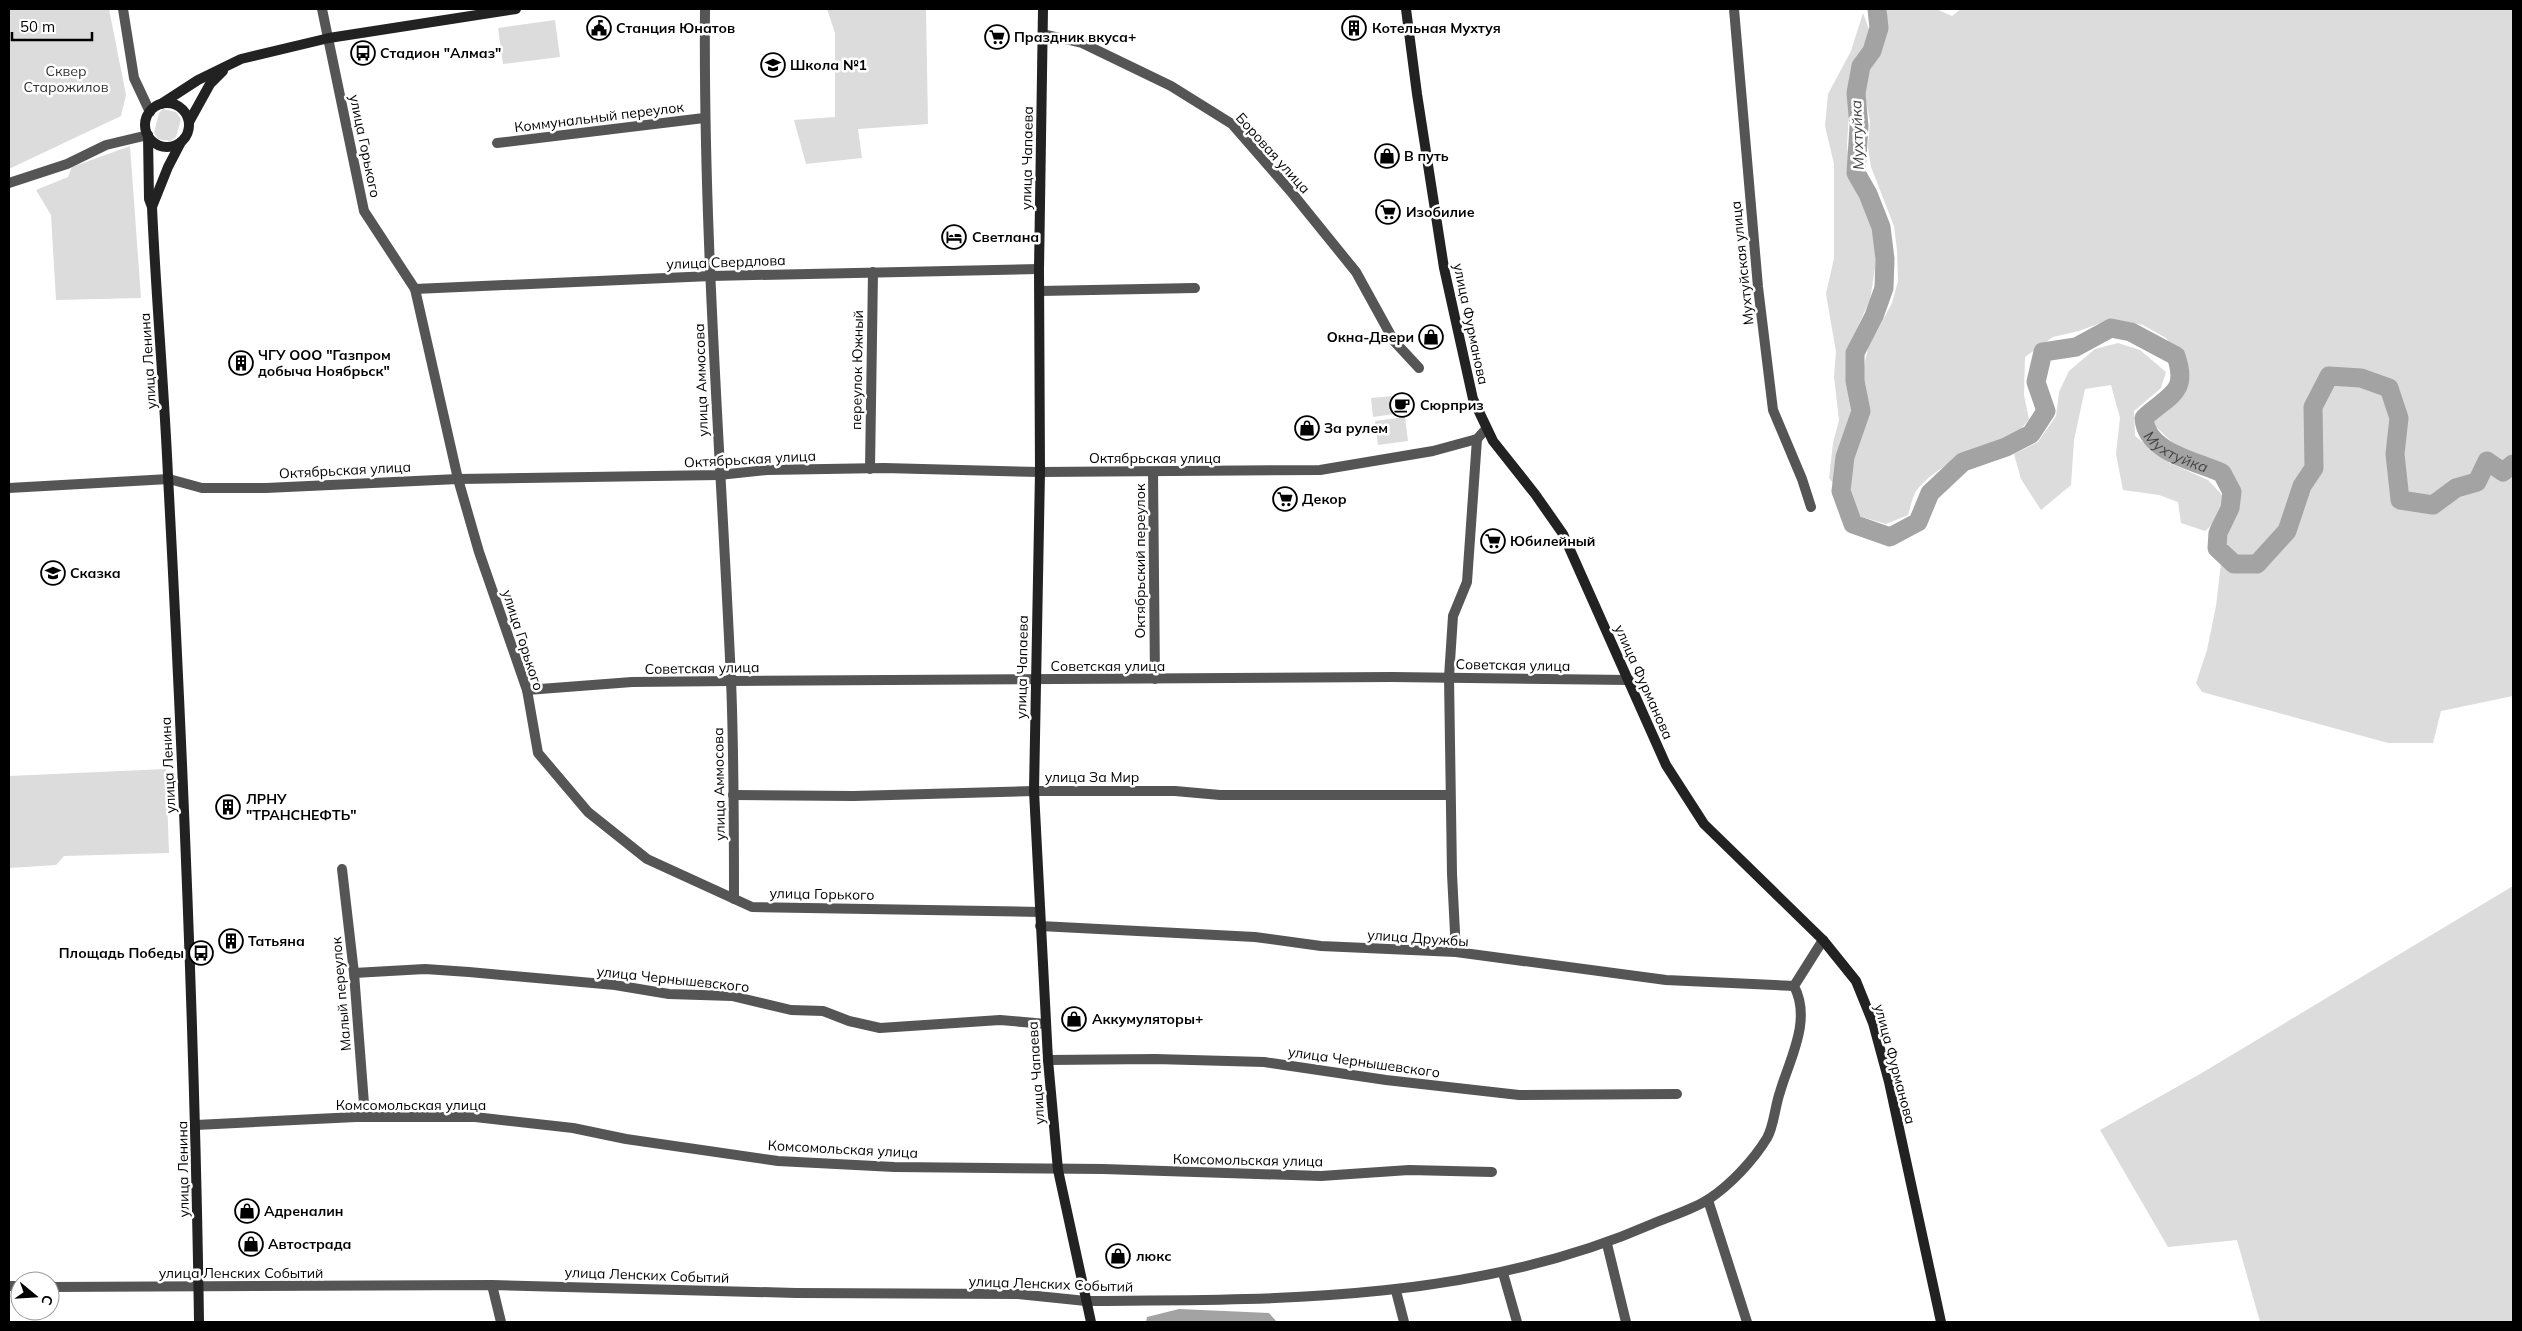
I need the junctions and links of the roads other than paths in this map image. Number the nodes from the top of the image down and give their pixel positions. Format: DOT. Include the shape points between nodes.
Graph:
graph roads {
  1 [pos="123,9"];
  2 [pos="322,9"];
  3 [pos="516,9"];
  4 [pos="705,9"];
  5 [pos="1043,9"];
  6 [pos="1406,9"];
  7 [pos="1734,9"];
  8 [pos="1043,34"];
  9 [pos="329,38"];
  10 [pos="230,64"];
  11 [pos="161,104"];
  12 [pos="150,112"];
  13 [pos="704,118"];
  14 [pos="189,122"];
  15 [pos="148,135"];
  16 [pos="182,142"];
  17 [pos="497,143"];
  18 [pos="9,183"];
  19 [pos="152,207"];
  20 [pos="1039,269"];
  21 [pos="873,272"];
  22 [pos="711,276"];
  23 [pos="1195,288"];
  24 [pos="415,289"];
  25 [pos="1040,291"];
  26 [pos="1419,368"];
  27 [pos="1486,429"];
  28 [pos="1477,439"];
  29 [pos="870,469"];
  30 [pos="1040,472"];
  31 [pos="1153,472"];
  32 [pos="719,475"];
  33 [pos="168,479"];
  34 [pos="458,479"];
  35 [pos="9,488"];
  36 [pos="1811,507"];
  37 [pos="1449,678"];
  38 [pos="1036,679"];
  39 [pos="1155,679"];
  40 [pos="731,680"];
  41 [pos="1629,680"];
  42 [pos="527,690"];
  43 [pos="1034,791"];
  44 [pos="734,795"];
  45 [pos="1450,795"];
  46 [pos="342,869"];
  47 [pos="734,899"];
  48 [pos="1040,912"];
  49 [pos="1040,926"];
  50 [pos="1823,940"];
  51 [pos="1456,952"];
  52 [pos="354,973"];
  53 [pos="1794,986"];
  54 [pos="1046,1024"];
  55 [pos="1048,1060"];
  56 [pos="1677,1094"];
  57 [pos="365,1117"];
  58 [pos="196,1125"];
  59 [pos="1058,1170"];
  60 [pos="1492,1172"];
  61 [pos="1708,1200"];
  62 [pos="1607,1244"];
  63 [pos="1503,1273"];
  64 [pos="492,1285"];
  65 [pos="60,1287"];
  66 [pos="198,1288"];
  67 [pos="1396,1291"];
  68 [pos="1086,1301"];
  69 [pos="199,1322"];
  70 [pos="500,1322"];
  71 [pos="1091,1322"];
  72 [pos="1404,1322"];
  73 [pos="1517,1322"];
  74 [pos="1626,1322"];
  75 [pos="1747,1322"];
  76 [pos="1941,1322"];
  1 -- 12 [label="street" via="134,78"];
  2 -- 9 [label="street, улица Горького"];
  3 -- 9 [label="main road"];
  4 -- 13 [label="street, улица Аммосова"];
  5 -- 8 [label="main road, улица Чапаева"];
  6 -- 27 [label="main road, улица Фурманова" via="1444,268 1472,399"];
  7 -- 36 [label="street, Мухтуйская улица" via="1757,278 1773,410"];
  8 -- 20 [label="main road, улица Чапаева"];
  8 -- 26 [label="street, Боровая улица" via="1082,43 1171,86 1232,124 1356,272 1394,341"];
  9 -- 10 [label="main road"];
  9 -- 24 [label="street, улица Горького" via="364,212"];
  10 -- 11 [label="main road"];
  10 -- 14 [label="main road" via="210,84"];
  11 -- 12 [label="main road"];
  11 -- 14 [label="main road" via="169,103 182,109"];
  12 -- 15 [label="main road" via="146,123"];
  13 -- 17 [label="street, Коммунальный переулок"];
  13 -- 22 [label="street, улица Аммосова"];
  14 -- 16 [label="main road"];
  15 -- 16 [label="main road" via="161,146"];
  15 -- 18 [label="street" via="106,145 66,164"];
  15 -- 19 [label="main road, улица Ленина" via="149,199"];
  16 -- 19 [label="main road, улица Ленина" via="168,166"];
  19 -- 33 [label="main road, улица Ленина"];
  20 -- 21 [label="street, улица Свердлова"];
  20 -- 25 [label="main road, улица Чапаева"];
  21 -- 22 [label="street, улица Свердлова"];
  21 -- 29 [label="street, переулок Южный"];
  22 -- 24 [label="street, улица Свердлова"];
  22 -- 32 [label="street, улица Аммосова"];
  23 -- 25 [label="street"];
  24 -- 34 [label="street, улица Горького"];
  25 -- 30 [label="main road, улица Чапаева"];
  27 -- 28 [label="street"];
  27 -- 41 [label="main road, улица Фурманова" via="1563,534"];
  28 -- 31 [label="street, Октябрьская улица" via="1434,452 1320,470"];
  28 -- 37 [label="street" via="1467,582 1453,616"];
  29 -- 30 [label="street, Октябрьская улица"];
  29 -- 32 [label="street, Октябрьская улица" via="767,470"];
  30 -- 31 [label="street, Октябрьская улица"];
  30 -- 38 [label="main road, улица Чапаева"];
  31 -- 39 [label="street, Октябрьский переулок"];
  32 -- 34 [label="street, Октябрьская улица"];
  32 -- 40 [label="street, улица Аммосова"];
  33 -- 34 [label="street, Октябрьская улица" via="202,488 266,488"];
  33 -- 35 [label="street, Октябрьская улица"];
  33 -- 58 [label="main road, улица Ленина"];
  34 -- 42 [label="street, улица Горького" via="479,552"];
  37 -- 39 [label="street, Советская улица"];
  37 -- 41 [label="street, Советская улица"];
  37 -- 45 [label="street"];
  38 -- 39 [label="street, Советская улица"];
  38 -- 40 [label="street, Советская улица"];
  38 -- 43 [label="main road, улица Чапаева"];
  40 -- 42 [label="street, Советская улица" via="632,682"];
  40 -- 44 [label="street, улица Аммосова"];
  41 -- 50 [label="main road, улица Фурманова" via="1666,765 1704,824"];
  42 -- 47 [label="street, улица Горького" via="538,754 588,812 647,859"];
  43 -- 44 [label="street, улица За Мир" via="854,796"];
  43 -- 45 [label="street, улица За Мир"];
  43 -- 48 [label="main road, улица Чапаева"];
  44 -- 47 [label="street, улица Аммосова"];
  45 -- 51 [label="street"];
  46 -- 52 [label="street, Малый переулок"];
  47 -- 48 [label="street, улица Горького" via="752,906"];
  48 -- 49 [label="main road, улица Чапаева"];
  49 -- 51 [label="street, улица Дружбы"];
  49 -- 54 [label="main road, улица Чапаева"];
  50 -- 53 [label="street"];
  50 -- 76 [label="main road, улица Фурманова" via="1856,980 1873,1024 1889,1082"];
  51 -- 53 [label="street, улица Дружбы" via="1666,980"];
  52 -- 54 [label="street, улица Чернышевского" via="424,969 616,985 669,994 732,996 791,1010 823,1011 880,1028 1000,1020"];
  52 -- 57 [label="street, Малый переулок"];
  53 -- 61 [label="street, улица Ленских Событий" via="1800,998 1798,1044 1780,1090 1768,1137 1736,1176"];
  54 -- 55 [label="main road, улица Чапаева"];
  55 -- 56 [label="street, улица Чернышевского" via="1264,1062 1386,1080 1519,1094"];
  55 -- 59 [label="main road, улица Чапаева"];
  57 -- 58 [label="street, Комсомольская улица"];
  57 -- 59 [label="street, Комсомольская улица" via="475,1117 573,1128 778,1161"];
  58 -- 66 [label="main road, улица Ленина"];
  59 -- 60 [label="street, Комсомольская улица" via="1321,1176 1409,1170"];
  59 -- 68 [label="main road, улица Чапаева"];
  61 -- 62 [label="street, улица Ленских Событий"];
  61 -- 75 [label="street"];
  62 -- 63 [label="street, улица Ленских Событий"];
  62 -- 74 [label="street"];
  63 -- 67 [label="street, улица Ленских Событий"];
  63 -- 73 [label="street"];
  64 -- 66 [label="street, улица Ленских Событий"];
  64 -- 68 [label="street, улица Ленских Событий" via="796,1293 1018,1294"];
  64 -- 70 [label="street"];
  65 -- 66 [label="street, улица Ленских Событий"];
  66 -- 69 [label="main road, улица Ленина"];
  67 -- 68 [label="street, улица Ленских Событий" via="1287,1299"];
  67 -- 72 [label="street"];
  68 -- 71 [label="main road, улица Чапаева"];
}
